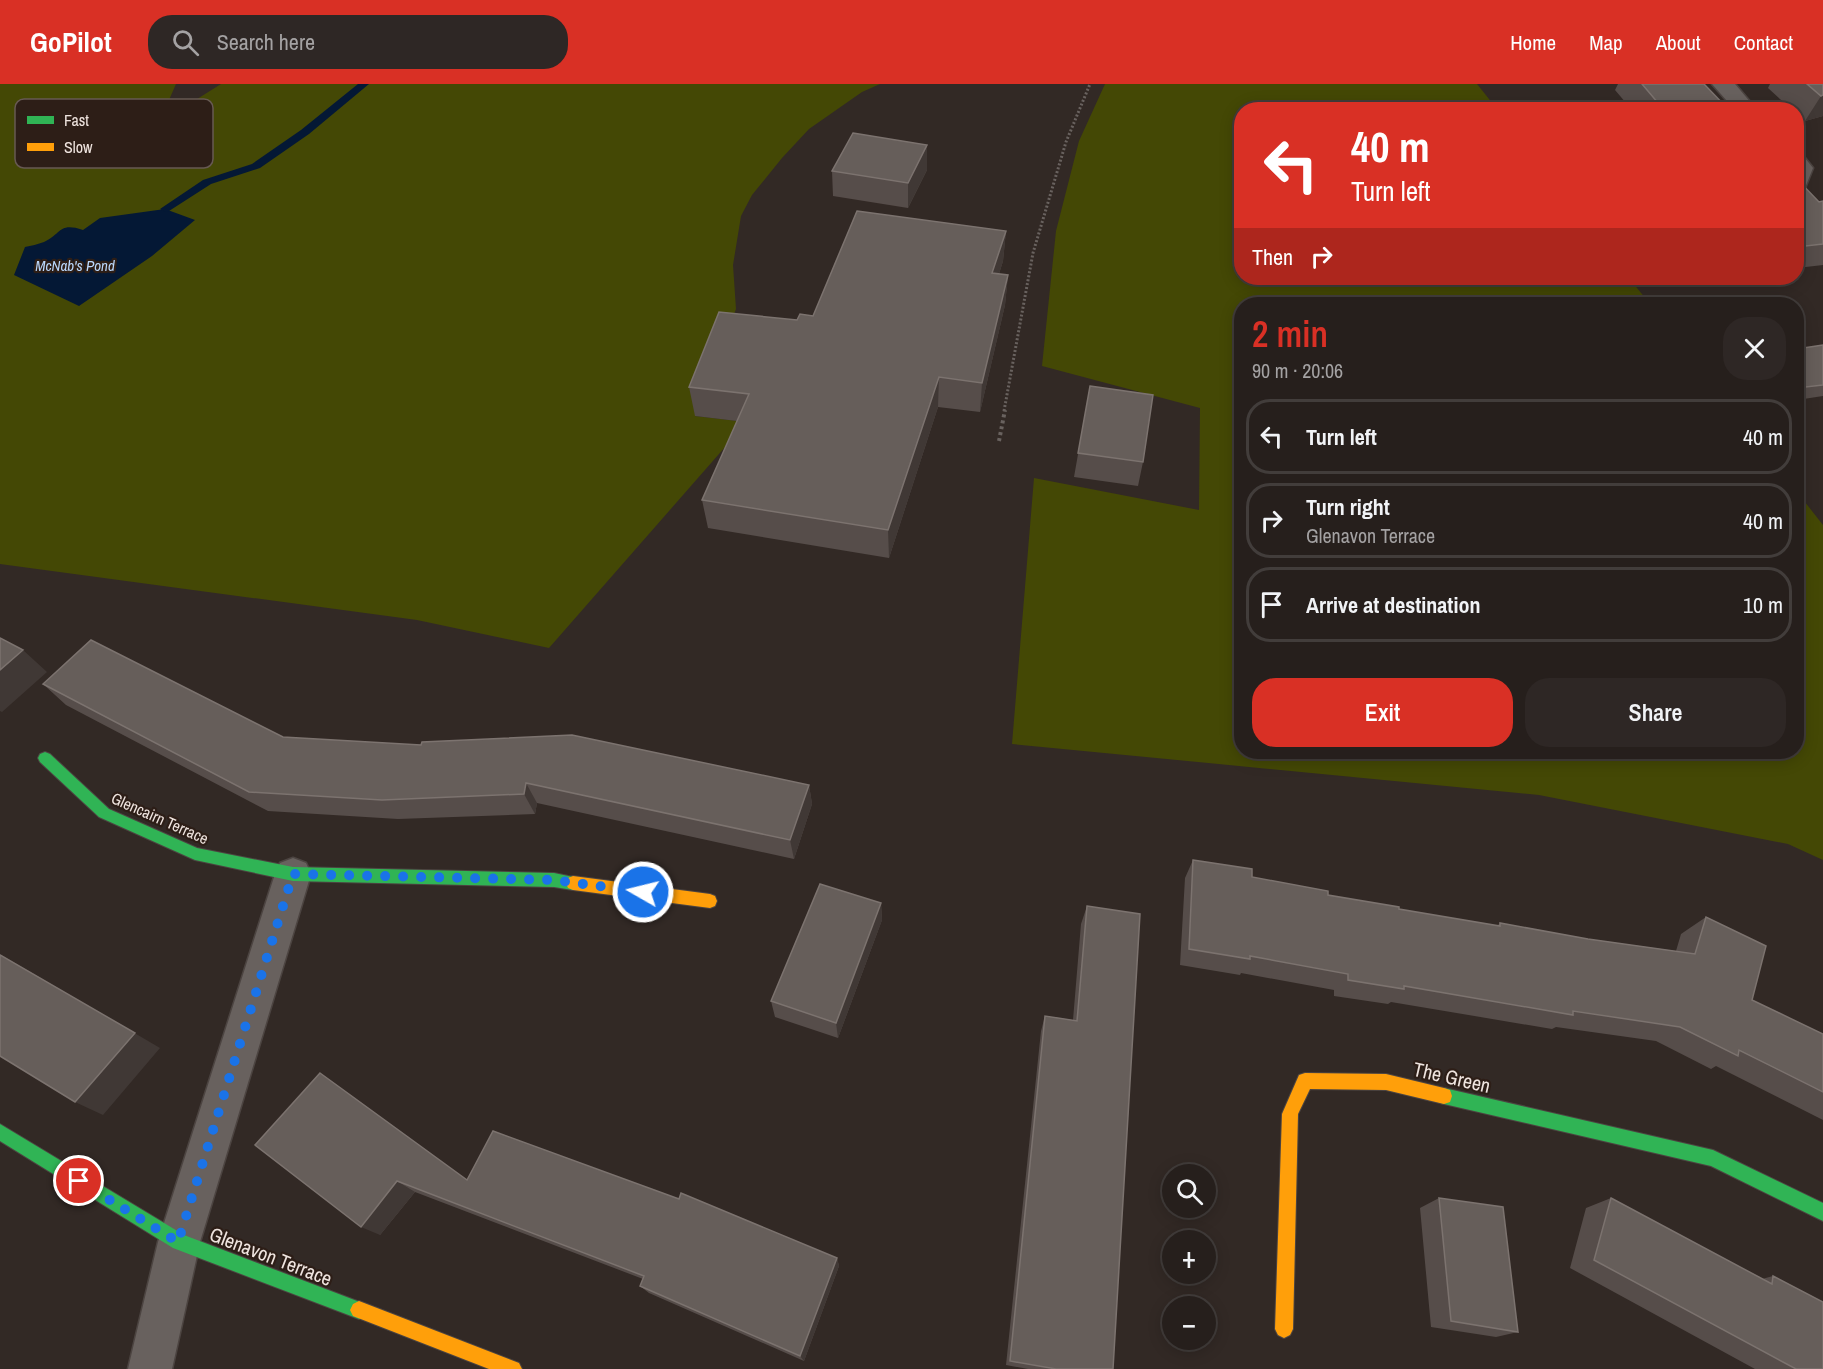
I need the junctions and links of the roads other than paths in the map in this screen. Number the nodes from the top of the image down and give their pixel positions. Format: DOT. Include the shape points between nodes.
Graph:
graph roads {
  1 [pos="1723,84"];
  2 [pos="1740,102"];
  3 [pos="45,758"];
  4 [pos="293,874"];
  5 [pos="710,901"];
  6 [pos="0,1132"];
  7 [pos="1823,1212"];
  8 [pos="178,1242"];
  9 [pos="1284,1329"];
  10 [pos="150,1369"];
  11 [pos="513,1369"];
  1 -- 2 [label="street"];
  3 -- 4 [label="street, Glencairn Terrace" via="104,813 195,854"];
  4 -- 5 [label="street, Glencairn Terrace" via="554,880"];
  4 -- 8 [label="street"];
  6 -- 8 [label="street, Glenavon Terrace"];
  7 -- 9 [label="street, The Green" via="1713,1158 1386,1082 1305,1082 1290,1114"];
  8 -- 10 [label="street"];
  8 -- 11 [label="street, Glenavon Terrace"];
}
